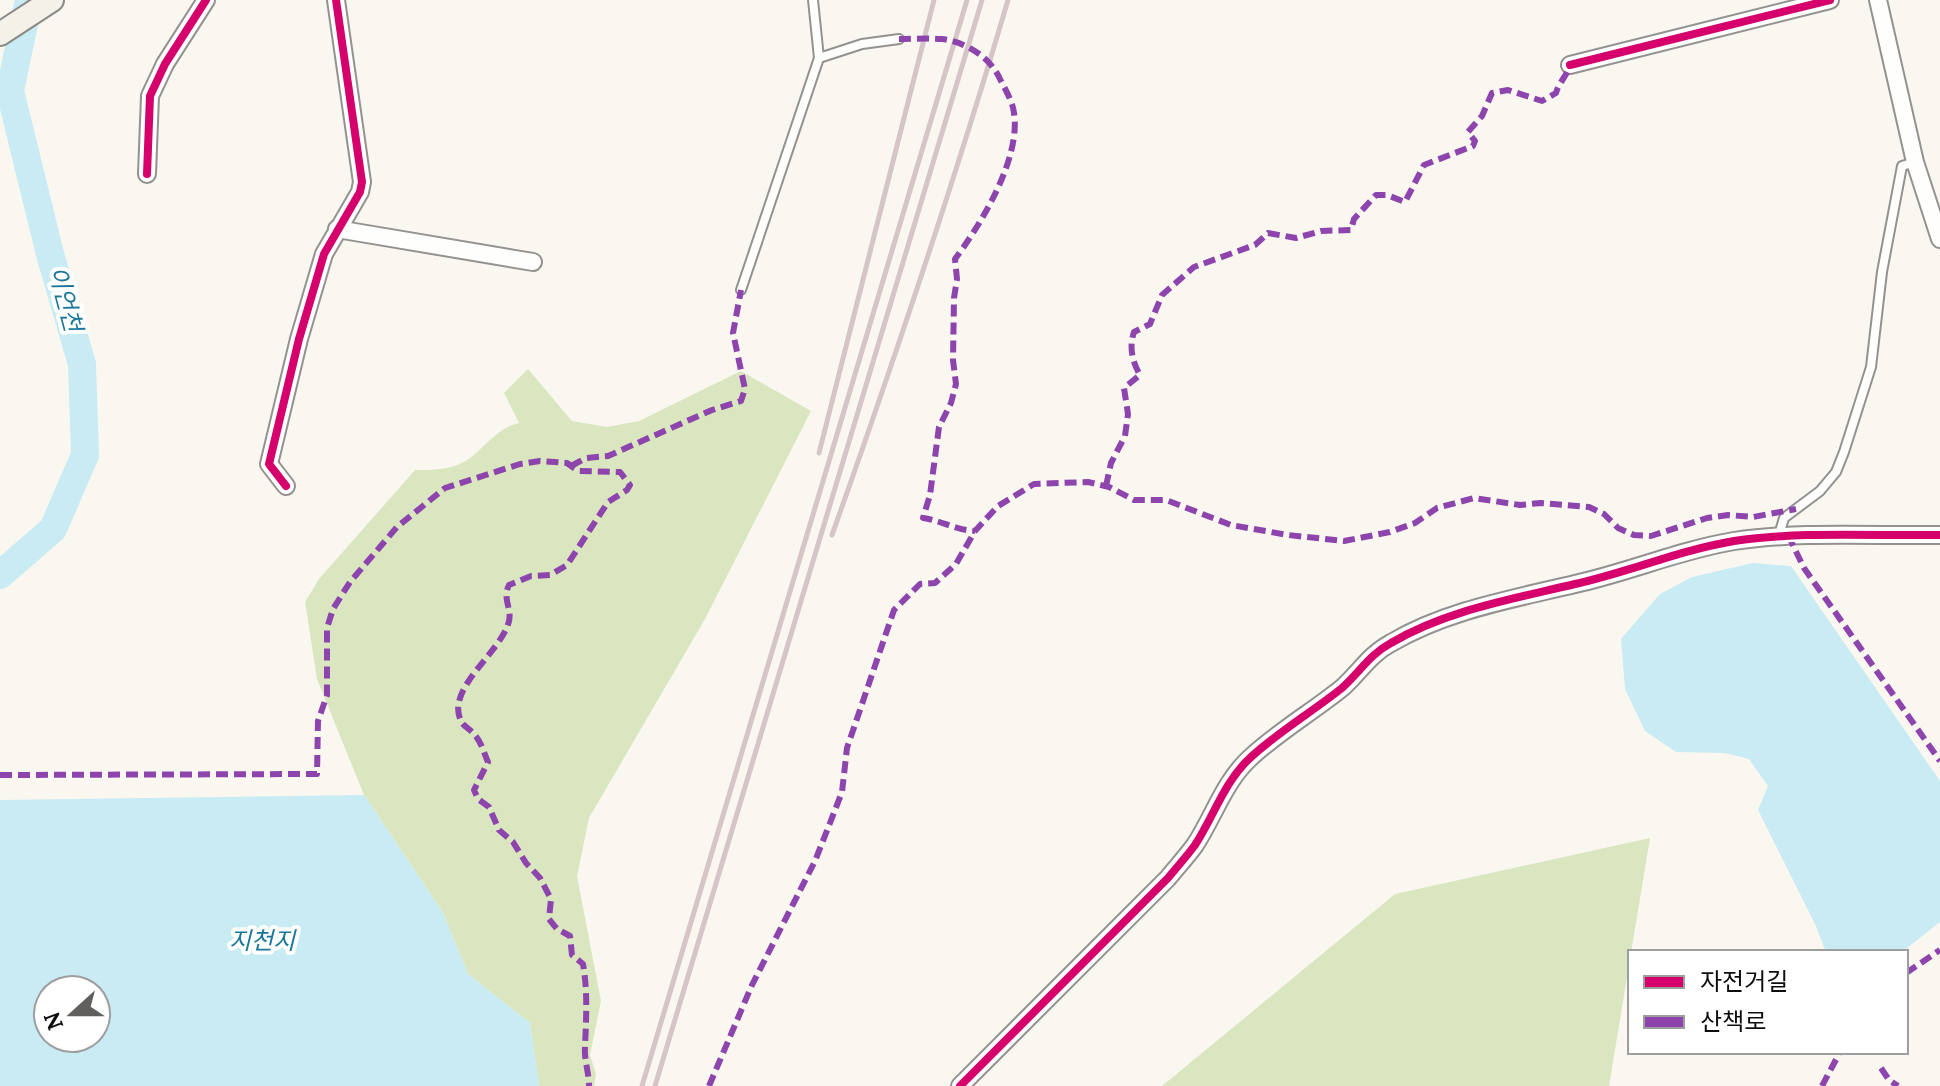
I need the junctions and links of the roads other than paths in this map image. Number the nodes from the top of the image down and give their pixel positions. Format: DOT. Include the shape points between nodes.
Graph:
graph roads {
  1 [pos="52,0"];
  2 [pos="206,0"];
  3 [pos="336,0"];
  4 [pos="813,0"];
  5 [pos="1830,0"];
  6 [pos="1878,0"];
  7 [pos="0,34"];
  8 [pos="899,39"];
  9 [pos="819,58"];
  10 [pos="1570,65"];
  11 [pos="1915,162"];
  12 [pos="147,174"];
  13 [pos="337,229"];
  14 [pos="1940,239"];
  15 [pos="533,262"];
  16 [pos="741,290"];
  17 [pos="286,486"];
  18 [pos="1940,535"];
  19 [pos="1778,536"];
  20 [pos="960,1086"];
  1 -- 7 [label="main road"];
  2 -- 12 [label="street" via="150,96"];
  3 -- 13 [label="street" via="362,182"];
  4 -- 9 [label="lane"];
  5 -- 10 [label="street"];
  6 -- 11 [label="street"];
  8 -- 9 [label="lane"];
  9 -- 16 [label="lane"];
  11 -- 14 [label="street"];
  11 -- 19 [label="lane" via="1902,166 1871,367 1844,452 1820,491 1784,518"];
  13 -- 15 [label="street"];
  13 -- 17 [label="street" via="324,254 299,339 269,464"];
  18 -- 19 [label="street"];
  19 -- 20 [label="street" via="1695,550 1489,604 1388,644 1348,683 1249,758 1168,878"];
}
